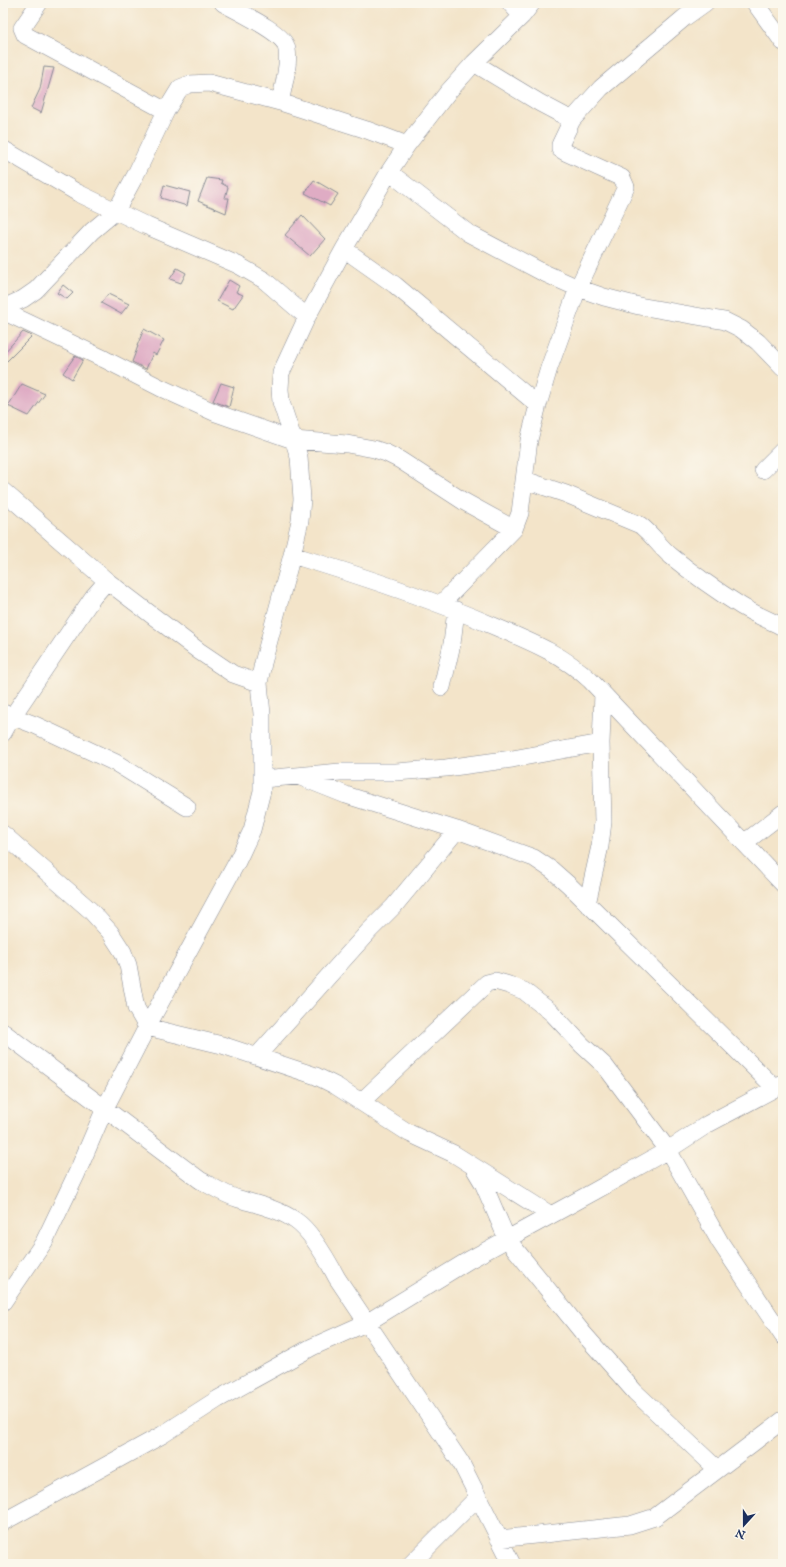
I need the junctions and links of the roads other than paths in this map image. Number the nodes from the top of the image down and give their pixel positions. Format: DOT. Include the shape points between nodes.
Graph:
graph roads {
  1 [pos="39,3"];
  2 [pos="223,3"];
  3 [pos="510,3"];
  4 [pos="532,3"];
  5 [pos="705,3"];
  6 [pos="755,3"];
  7 [pos="522,16"];
  8 [pos="783,42"];
  9 [pos="474,63"];
  10 [pos="280,102"];
  11 [pos="166,111"];
  12 [pos="572,120"];
  13 [pos="407,145"];
  14 [pos="3,149"];
  15 [pos="389,172"];
  16 [pos="116,211"];
  17 [pos="344,249"];
  18 [pos="578,288"];
  19 [pos="3,308"];
  20 [pos="3,311"];
  21 [pos="307,317"];
  22 [pos="783,368"];
  23 [pos="538,405"];
  24 [pos="293,440"];
  25 [pos="783,450"];
  26 [pos="763,470"];
  27 [pos="525,480"];
  28 [pos="3,491"];
  29 [pos="514,529"];
  30 [pos="292,555"];
  31 [pos="107,582"];
  32 [pos="449,607"];
  33 [pos="783,627"];
  34 [pos="259,684"];
  35 [pos="442,687"];
  36 [pos="603,694"];
  37 [pos="8,715"];
  38 [pos="3,733"];
  39 [pos="601,743"];
  40 [pos="298,776"];
  41 [pos="263,779"];
  42 [pos="187,807"];
  43 [pos="783,813"];
  44 [pos="457,830"];
  45 [pos="3,834"];
  46 [pos="744,843"];
  47 [pos="783,884"];
  48 [pos="587,904"];
  49 [pos="147,1027"];
  50 [pos="3,1032"];
  51 [pos="257,1056"];
  52 [pos="779,1086"];
  53 [pos="361,1102"];
  54 [pos="105,1108"];
  55 [pos="668,1150"];
  56 [pos="473,1166"];
  57 [pos="551,1215"];
  58 [pos="507,1239"];
  59 [pos="3,1302"];
  60 [pos="368,1322"];
  61 [pos="783,1336"];
  62 [pos="783,1420"];
  63 [pos="717,1469"];
  64 [pos="478,1497"];
  65 [pos="3,1522"];
  66 [pos="499,1539"];
  67 [pos="411,1564"];
  68 [pos="512,1564"];
  1 -- 11 [label="street" via="22,28 25,35"];
  2 -- 10 [label="street" via="282,39 287,48 287,62"];
  3 -- 7 [label="street"];
  4 -- 7 [label="street"];
  5 -- 12 [label="street" via="601,88"];
  6 -- 8 [label="street"];
  7 -- 9 [label="street"];
  9 -- 12 [label="street"];
  9 -- 13 [label="street"];
  10 -- 11 [label="street" via="209,83 190,84 180,88"];
  10 -- 13 [label="street"];
  11 -- 16 [label="street"];
  12 -- 18 [label="street" via="560,149 622,178 626,187"];
  13 -- 15 [label="street"];
  14 -- 16 [label="street" via="78,193"];
  15 -- 17 [label="street"];
  15 -- 18 [label="street" via="468,233"];
  16 -- 19 [label="street" via="92,231 36,290"];
  16 -- 21 [label="street" via="238,265 264,280"];
  17 -- 21 [label="street"];
  17 -- 23 [label="street" via="395,285"];
  18 -- 22 [label="street" via="639,306 725,321 758,342"];
  18 -- 23 [label="street"];
  20 -- 24 [label="street" via="216,413"];
  21 -- 24 [label="street" via="281,373 281,402"];
  23 -- 27 [label="street" via="529,440"];
  24 -- 29 [label="street" via="348,444 386,453"];
  24 -- 30 [label="street" via="299,457 302,499"];
  25 -- 26 [label="street"];
  27 -- 29 [label="street" via="520,513"];
  27 -- 33 [label="street" via="640,525 671,556 704,581 742,607"];
  28 -- 31 [label="street"];
  29 -- 32 [label="street"];
  30 -- 32 [label="street" via="363,576"];
  30 -- 34 [label="street"];
  31 -- 34 [label="street" via="233,674"];
  31 -- 37 [label="street"];
  32 -- 35 [label="street" via="452,644"];
  32 -- 36 [label="street" via="546,648 568,661"];
  34 -- 41 [label="street"];
  36 -- 39 [label="street"];
  36 -- 46 [label="street"];
  37 -- 38 [label="street"];
  37 -- 42 [label="street" via="116,763"];
  39 -- 40 [label="street" via="446,768"];
  39 -- 48 [label="street" via="603,822"];
  40 -- 41 [label="street"];
  40 -- 44 [label="street" via="346,795"];
  41 -- 49 [label="street" via="260,804 245,845"];
  43 -- 46 [label="street"];
  44 -- 48 [label="street" via="534,858 552,870"];
  44 -- 51 [label="street" via="394,906"];
  45 -- 49 [label="street" via="90,910 110,932 123,952 136,1008"];
  46 -- 47 [label="street"];
  48 -- 52 [label="street"];
  49 -- 51 [label="street"];
  49 -- 54 [label="street"];
  50 -- 54 [label="street"];
  51 -- 53 [label="street" via="316,1076"];
  52 -- 55 [label="street" via="708,1124"];
  53 -- 55 [label="street" via="487,983 495,981 524,991 552,1013 605,1066"];
  53 -- 56 [label="street" via="409,1133"];
  54 -- 59 [label="street" via="44,1242"];
  54 -- 60 [label="street" via="200,1180 223,1193 282,1212 297,1222 329,1263"];
  55 -- 57 [label="street"];
  55 -- 61 [label="street" via="720,1242"];
  56 -- 57 [label="street"];
  56 -- 58 [label="street"];
  57 -- 58 [label="street"];
  58 -- 60 [label="street"];
  58 -- 63 [label="street" via="583,1333 636,1392"];
  60 -- 64 [label="street" via="461,1463"];
  60 -- 65 [label="street" via="312,1347"];
  62 -- 63 [label="street"];
  63 -- 66 [label="street" via="655,1517 630,1525"];
  64 -- 66 [label="street"];
  64 -- 67 [label="street"];
  66 -- 68 [label="street"];
}
